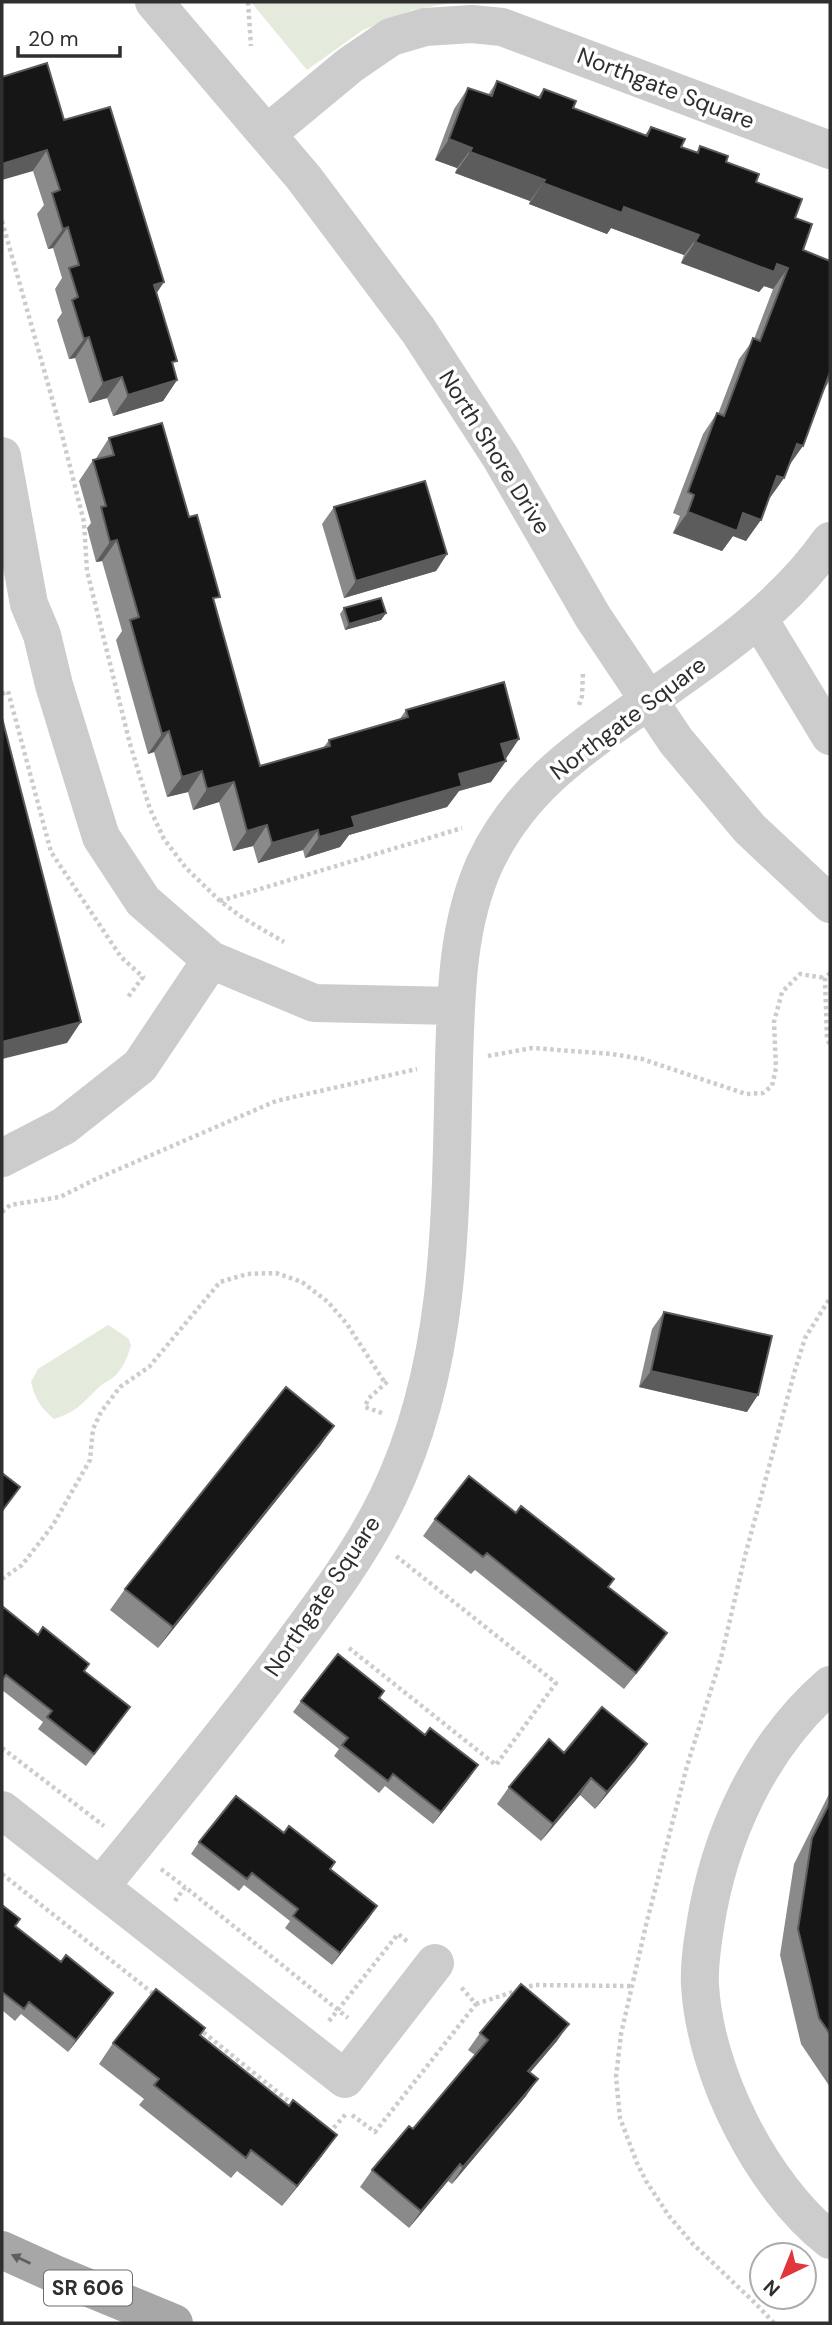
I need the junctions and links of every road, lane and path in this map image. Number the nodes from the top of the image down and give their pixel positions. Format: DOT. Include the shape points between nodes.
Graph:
graph roads {
  1 [pos="154,2"];
  2 [pos="248,2"];
  3 [pos="251,46"];
  4 [pos="268,133"];
  5 [pos="830,150"];
  6 [pos="2,221"];
  7 [pos="2,456"];
  8 [pos="830,541"];
  9 [pos="759,620"];
  10 [pos="648,701"];
  11 [pos="830,736"];
  12 [pos="470,826"];
  13 [pos="220,901"];
  14 [pos="830,904"];
  15 [pos="284,942"];
  16 [pos="211,960"];
  17 [pos="830,973"];
  18 [pos="456,1006"];
  19 [pos="830,1045"];
  20 [pos="2,1158"];
  21 [pos="402,1414"];
  22 [pos="368,1533"];
  23 [pos="2,1579"];
  24 [pos="349,1648"];
  25 [pos="830,1685"];
  26 [pos="2,1748"];
  27 [pos="2,1810"];
  28 [pos="132,1847"];
  29 [pos="100,1887"];
  30 [pos="185,1887"];
  31 [pos="154,1929"];
  32 [pos="435,1963"];
  33 [pos="632,1986"];
  34 [pos="476,2004"];
  35 [pos="338,2010"];
  36 [pos="323,2029"];
  37 [pos="376,2040"];
  38 [pos="830,2240"];
  39 [pos="2,2250"];
  40 [pos="174,2323"];
  1 -- 4 [label="street, North Shore Drive"];
  2 -- 3 [label="path"];
  4 -- 5 [label="street, Northgate Square" via="391,37 425,27 472,24 502,27"];
  4 -- 10 [label="street, North Shore Drive" via="366,259 460,392"];
  6 -- 13 [label="path" via="84,522 87,571 146,796 164,839"];
  7 -- 16 [label="street" via="29,604 102,837 143,901"];
  8 -- 9 [label="street, Northgate Square" via="803,577"];
  9 -- 10 [label="street, Northgate Square"];
  9 -- 11 [label="street"];
  10 -- 14 [label="street, North Shore Drive" via="750,828"];
  10 -- 18 [label="street, Northgate Square" via="557,767 502,833 484,865 464,929"];
  12 -- 13 [label="path"];
  13 -- 15 [label="path"];
  16 -- 18 [label="street" via="314,1003"];
  16 -- 20 [label="street" via="140,1066 64,1126"];
  17 -- 19 [label="path" via="825,978"];
  18 -- 21 [label="street, Northgate Square" via="443,1293 435,1348"];
  21 -- 22 [label="street, Northgate Square" via="393,1486"];
  21 -- 23 [label="path" via="365,1407 385,1383 347,1324 328,1301 302,1282 276,1273 247,1274 220,1282 149,1367 120,1387 101,1412 93,1429 90,1460 53,1525 22,1565"];
  22 -- 24 [label="path" via="556,1683 496,1765"];
  22 -- 28 [label="street, Northgate Square" via="261,1687"];
  25 -- 38 [label="street" via="780,1740 744,1801 715,1877 700,1983 715,2060 750,2143 792,2203"];
  26 -- 28 [label="path"];
  27 -- 29 [label="street"];
  28 -- 29 [label="street, Northgate Square"];
  28 -- 30 [label="path"];
  29 -- 31 [label="street"];
  30 -- 31 [label="path"];
  30 -- 35 [label="path"];
  31 -- 37 [label="street" via="345,2079"];
  32 -- 35 [label="path" via="398,1934"];
  32 -- 37 [label="street"];
  33 -- 34 [label="path" via="534,1985"];
  35 -- 36 [label="path"];
  35 -- 37 [label="path"];
  40 -- 39 [label="main road, SR 606, one-way"];
}
